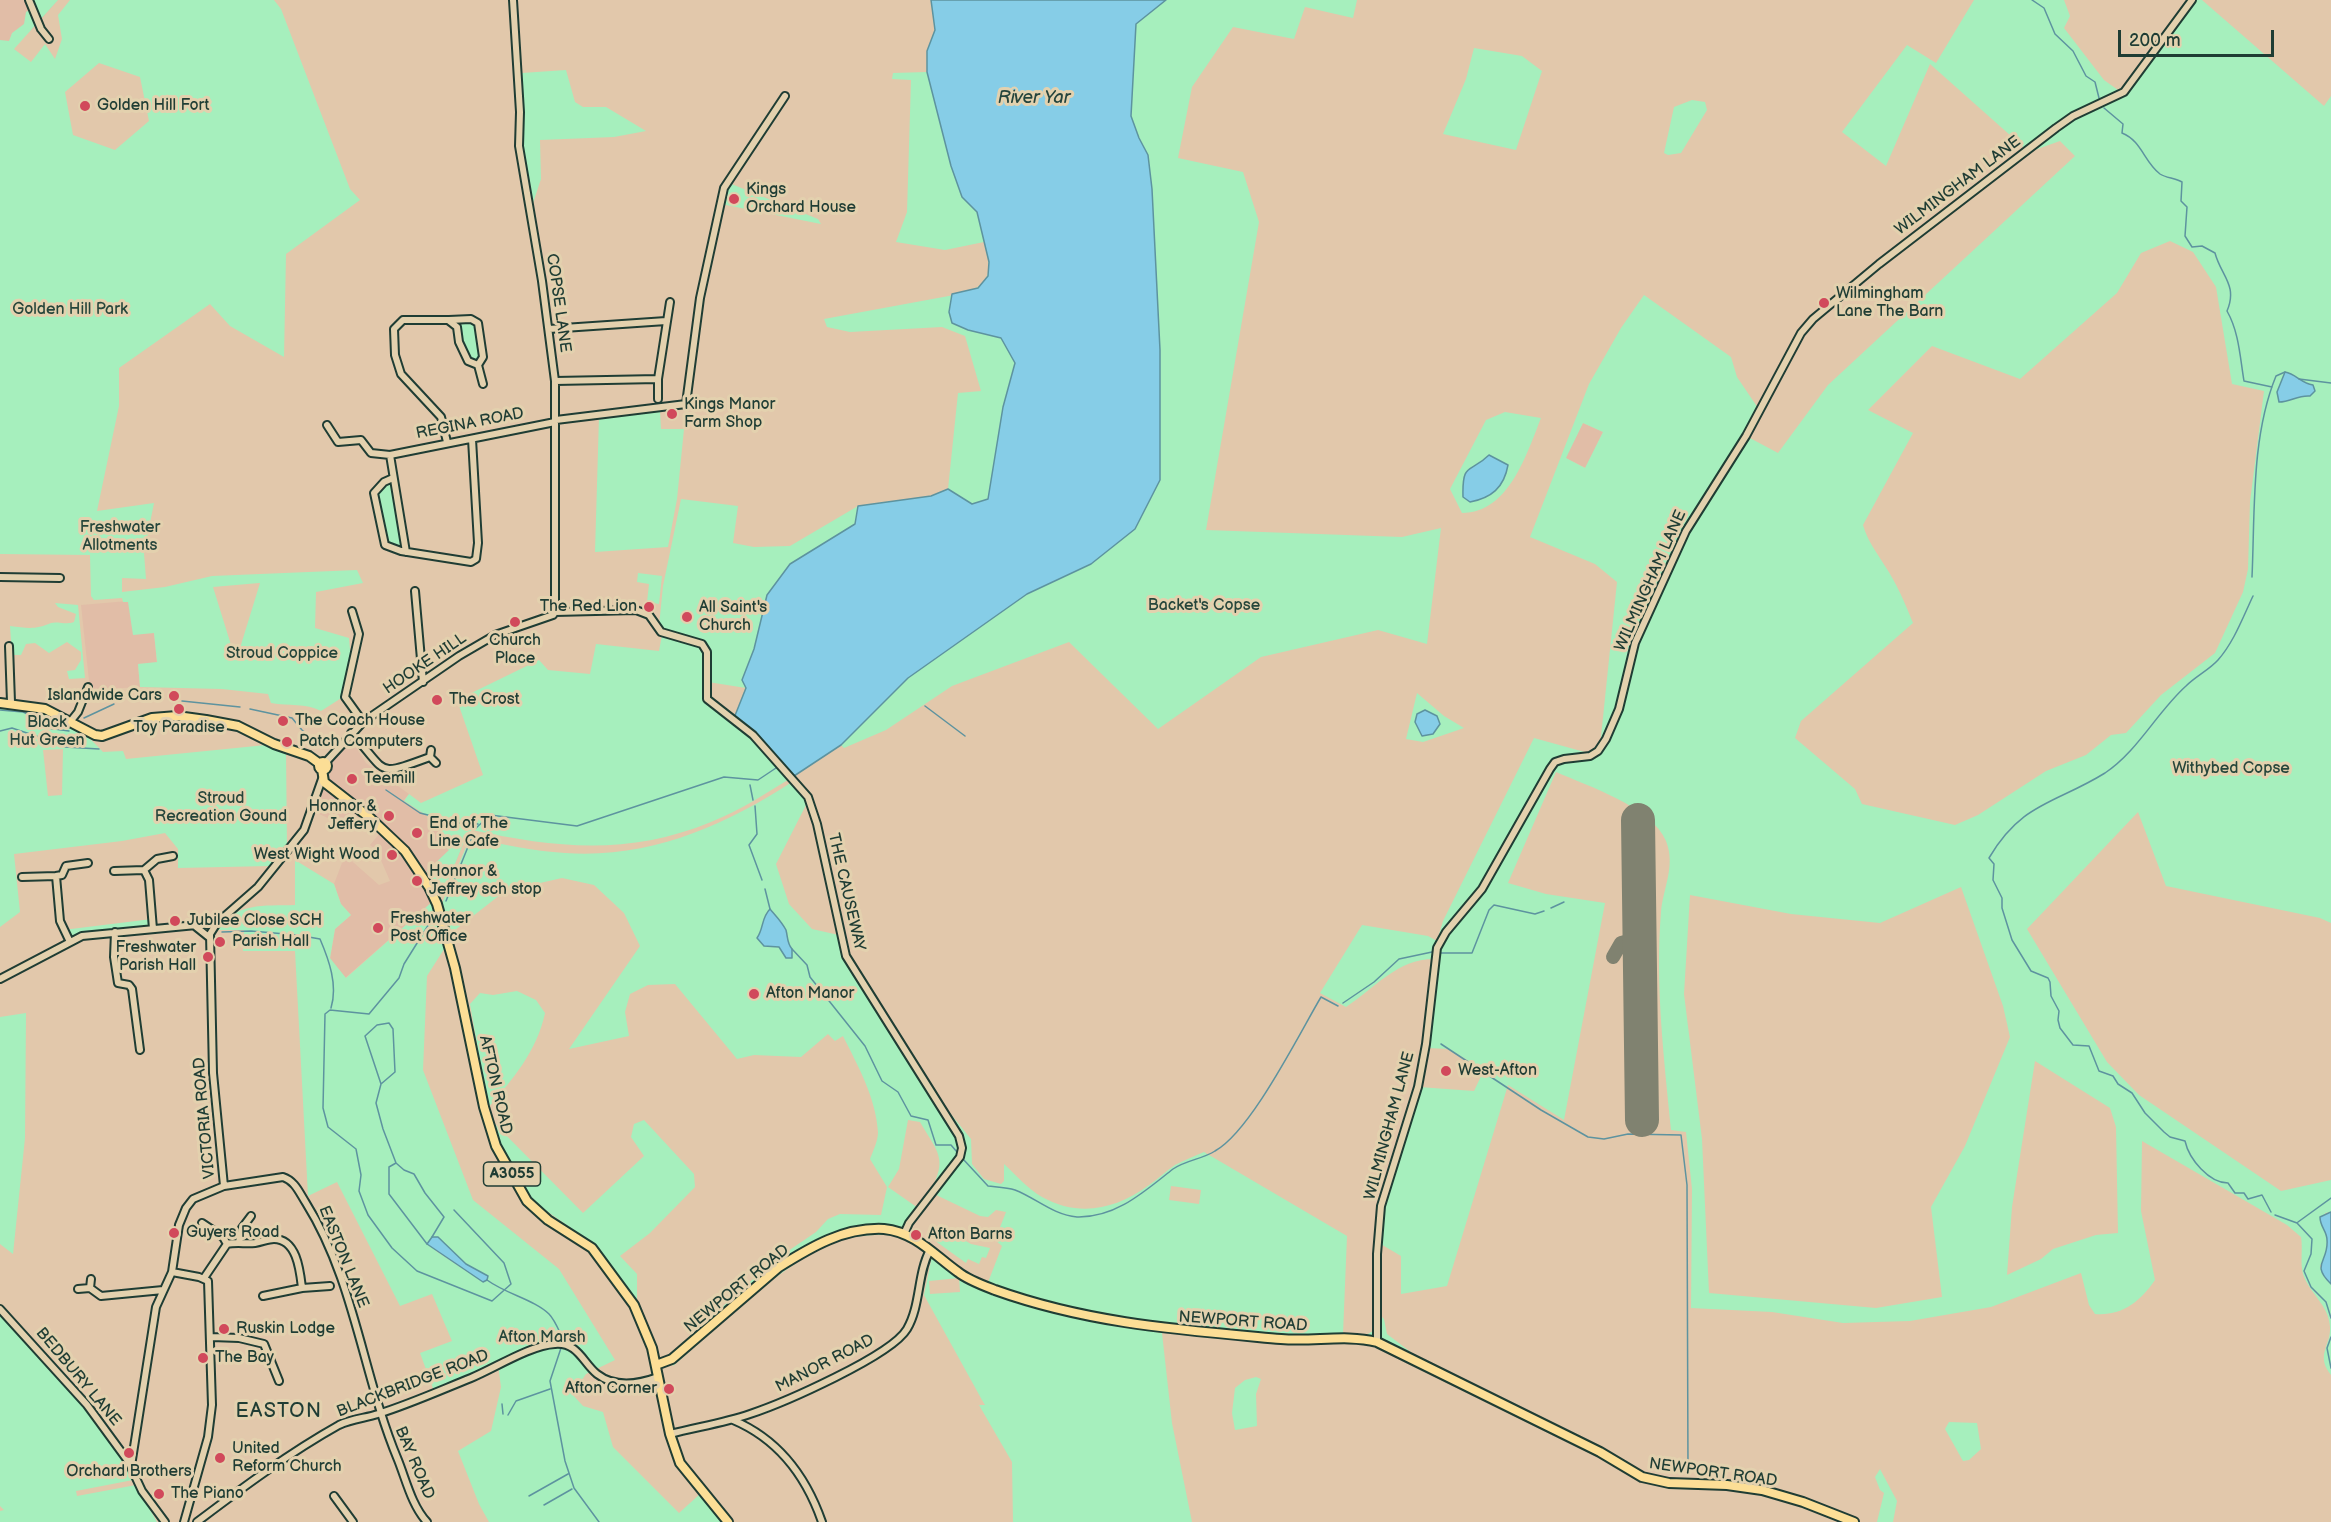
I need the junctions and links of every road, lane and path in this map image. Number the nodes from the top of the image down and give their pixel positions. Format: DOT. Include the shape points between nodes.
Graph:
graph roads {
  1 [pos="29,0"];
  2 [pos="513,0"];
  3 [pos="2192,0"];
  4 [pos="49,39"];
  5 [pos="785,96"];
  6 [pos="670,302"];
  7 [pos="448,320"];
  8 [pos="666,321"];
  9 [pos="549,329"];
  10 [pos="478,365"];
  11 [pos="658,379"];
  12 [pos="555,381"];
  13 [pos="483,384"];
  14 [pos="658,399"];
  15 [pos="556,421"];
  16 [pos="327,425"];
  17 [pos="472,439"];
  18 [pos="447,442"];
  19 [pos="390,455"];
  20 [pos="393,478"];
  21 [pos="406,552"];
  22 [pos="0,577"];
  23 [pos="60,578"];
  24 [pos="415,591"];
  25 [pos="352,611"];
  26 [pos="555,612"];
  27 [pos="9,646"];
  28 [pos="423,682"];
  29 [pos="88,687"];
  30 [pos="11,702"];
  31 [pos="0,703"];
  32 [pos="70,722"];
  33 [pos="363,722"];
  34 [pos="351,733"];
  35 [pos="436,763"];
  36 [pos="322,765"];
  37 [pos="322,779"];
  38 [pos="173,856"];
  39 [pos="88,863"];
  40 [pos="144,870"];
  41 [pos="114,871"];
  42 [pos="57,876"];
  43 [pos="22,877"];
  44 [pos="218,922"];
  45 [pos="195,926"];
  46 [pos="153,929"];
  47 [pos="114,932"];
  48 [pos="210,938"];
  49 [pos="69,942"];
  50 [pos="0,979"];
  51 [pos="140,1050"];
  52 [pos="224,1186"];
  53 [pos="251,1216"];
  54 [pos="202,1223"];
  55 [pos="904,1234"];
  56 [pos="239,1242"];
  57 [pos="227,1244"];
  58 [pos="930,1250"];
  59 [pos="172,1272"];
  60 [pos="204,1278"];
  61 [pos="91,1279"];
  62 [pos="330,1286"];
  63 [pos="78,1288"];
  64 [pos="90,1288"];
  65 [pos="302,1288"];
  66 [pos="163,1290"];
  67 [pos="263,1296"];
  68 [pos="0,1309"];
  69 [pos="212,1336"];
  70 [pos="1377,1342"];
  71 [pos="656,1365"];
  72 [pos="658,1377"];
  73 [pos="279,1381"];
  74 [pos="379,1414"];
  75 [pos="751,1414"];
  76 [pos="732,1420"];
  77 [pos="747,1426"];
  78 [pos="670,1434"];
  79 [pos="131,1467"];
  80 [pos="334,1496"];
  81 [pos="165,1522"];
  82 [pos="184,1522"];
  83 [pos="196,1522"];
  84 [pos="353,1522"];
  85 [pos="427,1522"];
  86 [pos="728,1522"];
  87 [pos="822,1522"];
  88 [pos="1854,1522"];
  1 -- 4 [label="street"];
  2 -- 9 [label="street, COPSE LANE" via="519,146"];
  3 -- 70 [label="street, WILMINGHAM LANE" via="2124,92 2056,128 1879,264 1813,320 1796,340 1746,436 1686,531 1635,643 1619,709 1599,751 1555,762 1482,889 1437,948 1418,1087 1382,1206 1377,1254"];
  5 -- 15 [label="street, REGINA ROAD" via="724,188 700,298 686,404"];
  6 -- 8 [label="street"];
  7 -- 10 [label="street" via="457,327 468,361"];
  7 -- 10 [label="street" via="471,319 478,323 483,357"];
  7 -- 18 [label="street" via="403,320 394,329 395,356 401,374 441,417"];
  8 -- 9 [label="street"];
  8 -- 11 [label="street"];
  9 -- 12 [label="street, COPSE LANE"];
  10 -- 13 [label="street"];
  11 -- 12 [label="street"];
  11 -- 14 [label="street"];
  12 -- 15 [label="street, COPSE LANE"];
  15 -- 17 [label="street, REGINA ROAD"];
  15 -- 26 [label="street, COPSE LANE"];
  16 -- 19 [label="street" via="337,445 361,440 371,453"];
  17 -- 18 [label="street, REGINA ROAD"];
  17 -- 21 [label="street" via="476,558 463,563"];
  18 -- 19 [label="street, REGINA ROAD"];
  19 -- 20 [label="street"];
  20 -- 21 [label="street"];
  20 -- 21 [label="street" via="374,493 382,541"];
  22 -- 23 [label="street"];
  24 -- 28 [label="street"];
  25 -- 33 [label="street" via="359,634 345,697"];
  26 -- 28 [label="street, HOOKE HILL" via="495,635"];
  26 -- 55 [label="street, THE CAUSEWAY" via="630,609 649,615 661,632 705,646 707,699 753,735 808,797 846,956 962,1142 960,1157"];
  27 -- 30 [label="street"];
  28 -- 33 [label="street, HOOKE HILL"];
  29 -- 32 [label="street"];
  30 -- 31 [label="main road"];
  30 -- 32 [label="main road" via="45,709"];
  32 -- 36 [label="main road" via="102,736 152,718 206,720 238,726"];
  33 -- 34 [label="street, HOOKE HILL"];
  34 -- 35 [label="street" via="385,770 392,771 431,754"];
  34 -- 36 [label="street, HOOKE HILL"];
  36 -- 37 [label="main road"];
  37 -- 44 [label="street" via="304,830 258,887"];
  37 -- 71 [label="main road, AFTON ROAD / A3055" via="409,855 437,904 465,1006 484,1107 496,1146 527,1201 548,1220 592,1248 620,1282 645,1329"];
  38 -- 40 [label="street" via="157,860"];
  39 -- 42 [label="street" via="66,866 62,875"];
  40 -- 41 [label="street"];
  40 -- 46 [label="street" via="149,880"];
  42 -- 43 [label="street"];
  42 -- 49 [label="street" via="60,921"];
  44 -- 45 [label="street"];
  44 -- 48 [label="street, VICTORIA ROAD"];
  45 -- 46 [label="street"];
  45 -- 48 [label="street"];
  46 -- 47 [label="street"];
  47 -- 49 [label="street" via="82,936"];
  47 -- 51 [label="street" via="118,983 129,984 132,989"];
  48 -- 52 [label="street, VICTORIA ROAD" via="214,1099"];
  49 -- 50 [label="street"];
  52 -- 59 [label="street, VICTORIA ROAD" via="193,1199 186,1208 179,1225"];
  52 -- 74 [label="street, EASTON LANE" via="283,1177 294,1184 313,1214 337,1268"];
  53 -- 56 [label="street" via="242,1228"];
  54 -- 57 [label="street"];
  55 -- 58 [label="main road, NEWPORT ROAD"];
  55 -- 71 [label="main road, NEWPORT ROAD" via="860,1231 816,1245 779,1267 672,1359"];
  56 -- 57 [label="street"];
  56 -- 65 [label="street" via="282,1240 294,1254"];
  57 -- 60 [label="street"];
  58 -- 70 [label="main road, NEWPORT ROAD" via="961,1274 987,1287 1092,1318 1282,1340"];
  58 -- 75 [label="street, MANOR ROAD" via="912,1317 891,1346"];
  59 -- 60 [label="street"];
  59 -- 66 [label="street, VICTORIA ROAD"];
  60 -- 69 [label="street" via="209,1286"];
  61 -- 64 [label="street"];
  62 -- 65 [label="street"];
  63 -- 64 [label="street"];
  64 -- 66 [label="street" via="101,1296"];
  65 -- 67 [label="street"];
  66 -- 79 [label="street, VICTORIA ROAD" via="156,1307"];
  68 -- 79 [label="street, BEDBURY LANE" via="87,1405"];
  69 -- 73 [label="street" via="264,1344"];
  69 -- 82 [label="street" via="208,1437"];
  70 -- 88 [label="main road, NEWPORT ROAD" via="1600,1452 1638,1476 1669,1483 1762,1490"];
  71 -- 72 [label="main road, AFTON ROAD / A3055"];
  72 -- 74 [label="street, BLACKBRIDGE ROAD" via="638,1385 628,1384 598,1374 581,1354 567,1345 556,1344 525,1352 493,1369"];
  72 -- 78 [label="main road, AFTON ROAD / A3055"];
  74 -- 83 [label="street, BLACKBRIDGE ROAD" via="342,1424"];
  74 -- 85 [label="street, BAY ROAD" via="407,1486"];
  75 -- 76 [label="street, MANOR ROAD"];
  75 -- 77 [label="street"];
  76 -- 77 [label="street"];
  76 -- 78 [label="street, MANOR ROAD"];
  77 -- 87 [label="street" via="787,1457 806,1482"];
  78 -- 86 [label="main road, AFTON ROAD / A3055" via="680,1463"];
  79 -- 81 [label="street, BEDBURY LANE" via="142,1491"];
  80 -- 84 [label="street"];
}
